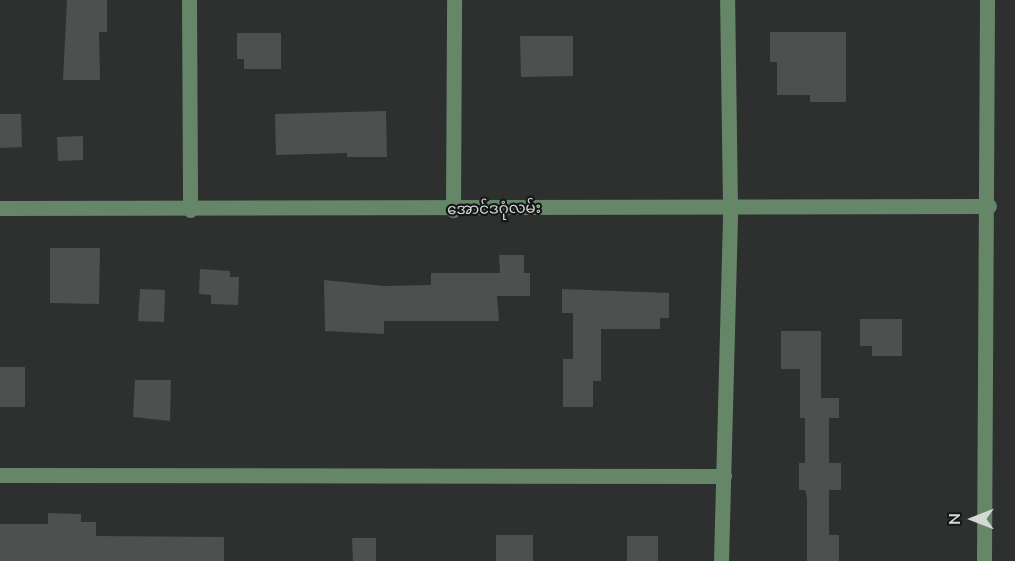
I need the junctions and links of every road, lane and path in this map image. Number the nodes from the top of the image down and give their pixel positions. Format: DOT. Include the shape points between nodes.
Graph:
graph roads {
  1 [pos="189,0"];
  2 [pos="454,0"];
  3 [pos="727,0"];
  4 [pos="987,0"];
  5 [pos="730,206"];
  6 [pos="989,206"];
  7 [pos="0,208"];
  8 [pos="190,210"];
  9 [pos="453,210"];
  10 [pos="0,475"];
  11 [pos="724,476"];
  12 [pos="721,561"];
  13 [pos="984,561"];
  1 -- 8 [label="street"];
  2 -- 9 [label="street"];
  3 -- 5 [label="street"];
  4 -- 6 [label="street"];
  5 -- 6 [label="street, အောင်ဒဂုံလမ်း"];
  5 -- 9 [label="street, အောင်ဒဂုံလမ်း"];
  5 -- 11 [label="street"];
  6 -- 13 [label="street"];
  7 -- 8 [label="street, အောင်ဒဂုံလမ်း"];
  8 -- 9 [label="street, အောင်ဒဂုံလမ်း"];
  10 -- 11 [label="street"];
  11 -- 12 [label="street"];
}
